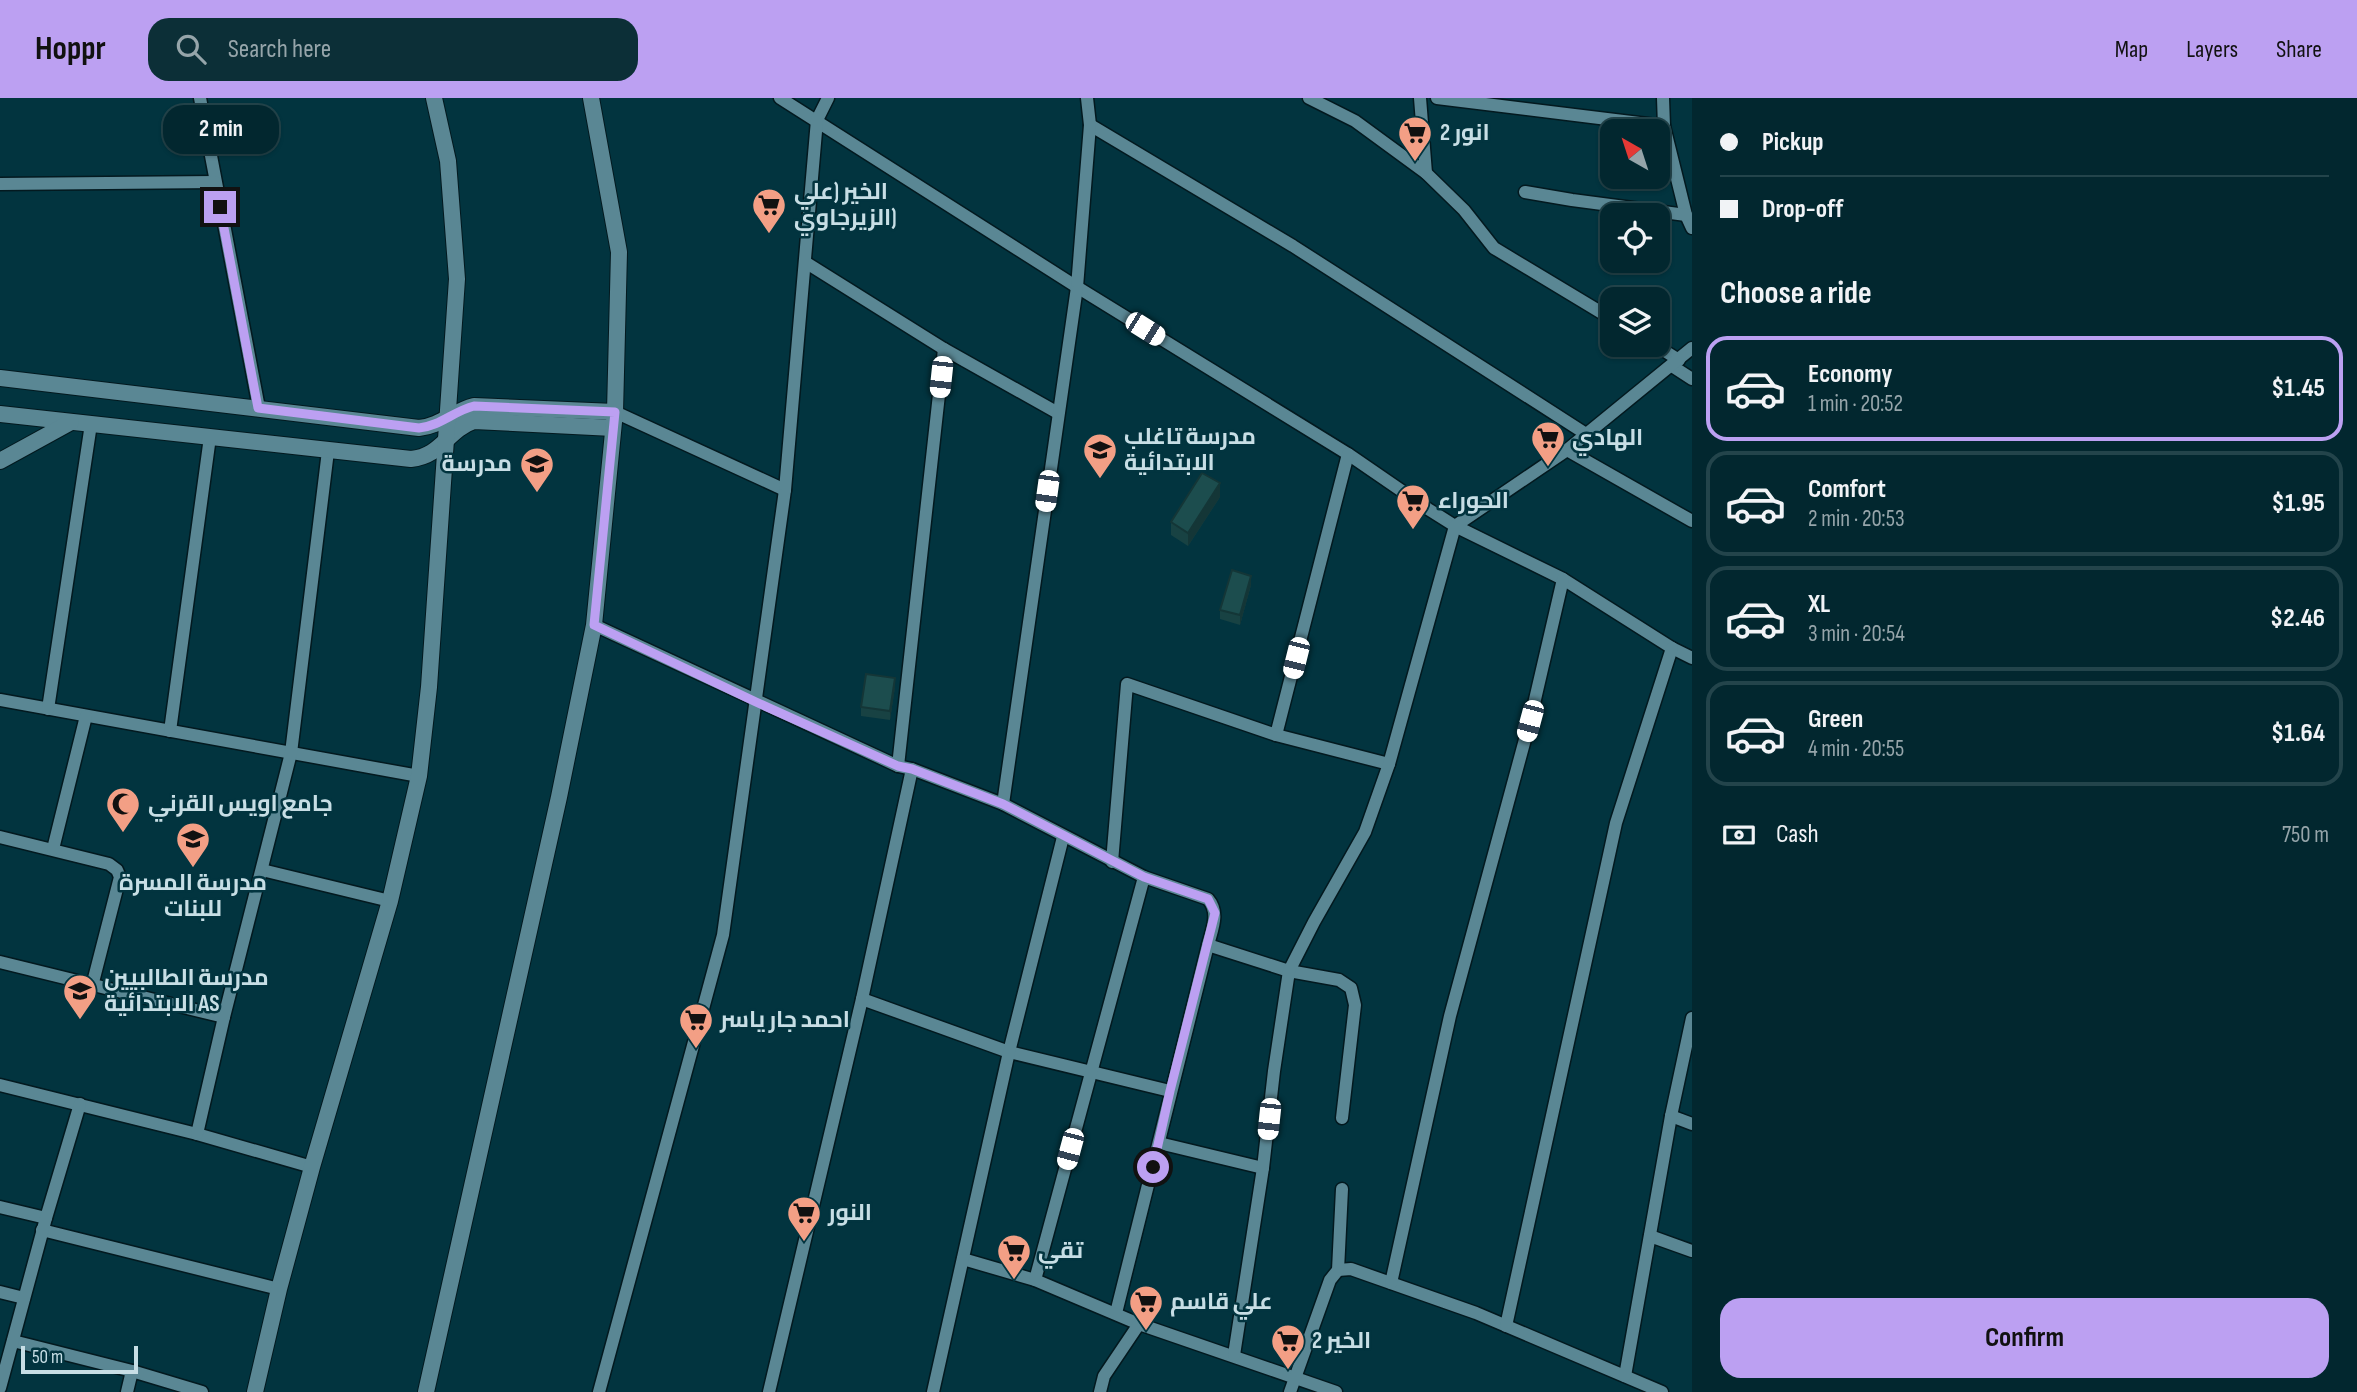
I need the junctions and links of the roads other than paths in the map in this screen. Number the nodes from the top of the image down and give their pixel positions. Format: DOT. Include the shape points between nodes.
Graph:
graph roads {
  1 [pos="200,98"];
  2 [pos="434,98"];
  3 [pos="591,98"];
  4 [pos="780,98"];
  5 [pos="828,98"];
  6 [pos="1087,98"];
  7 [pos="1309,98"];
  8 [pos="1420,98"];
  9 [pos="1437,98"];
  10 [pos="1663,98"];
  11 [pos="1607,119"];
  12 [pos="1664,119"];
  13 [pos="817,120"];
  14 [pos="1090,125"];
  15 [pos="1670,150"];
  16 [pos="1426,173"];
  17 [pos="215,182"];
  18 [pos="0,184"];
  19 [pos="1525,192"];
  20 [pos="1686,215"];
  21 [pos="1692,228"];
  22 [pos="805,262"];
  23 [pos="1077,287"];
  24 [pos="1600,312"];
  25 [pos="1692,348"];
  26 [pos="944,349"];
  27 [pos="1668,357"];
  28 [pos="1675,363"];
  29 [pos="0,378"];
  30 [pos="1692,379"];
  31 [pos="258,408"];
  32 [pos="1058,413"];
  33 [pos="0,414"];
  34 [pos="448,418"];
  35 [pos="614,420"];
  36 [pos="71,422"];
  37 [pos="91,424"];
  38 [pos="1586,434"];
  39 [pos="210,438"];
  40 [pos="446,440"];
  41 [pos="1567,450"];
  42 [pos="328,451"];
  43 [pos="1348,454"];
  44 [pos="0,461"];
  45 [pos="785,490"];
  46 [pos="1692,521"];
  47 [pos="1455,526"];
  48 [pos="1563,579"];
  49 [pos="594,625"];
  50 [pos="1672,649"];
  51 [pos="1692,658"];
  52 [pos="0,700"];
  53 [pos="756,702"];
  54 [pos="48,709"];
  55 [pos="86,716"];
  56 [pos="170,731"];
  57 [pos="1276,735"];
  58 [pos="291,753"];
  59 [pos="1389,764"];
  60 [pos="898,766"];
  61 [pos="912,769"];
  62 [pos="419,776"];
  63 [pos="1003,804"];
  64 [pos="0,837"];
  65 [pos="1063,837"];
  66 [pos="53,849"];
  67 [pos="1112,862"];
  68 [pos="262,870"];
  69 [pos="1144,877"];
  70 [pos="390,901"];
  71 [pos="1208,945"];
  72 [pos="0,962"];
  73 [pos="1289,971"];
  74 [pos="92,986"];
  75 [pos="862,999"];
  76 [pos="223,1017"];
  77 [pos="1692,1018"];
  78 [pos="1009,1052"];
  79 [pos="1091,1071"];
  80 [pos="0,1085"];
  81 [pos="1170,1091"];
  82 [pos="79,1104"];
  83 [pos="1671,1116"];
  84 [pos="1342,1118"];
  85 [pos="1692,1124"];
  86 [pos="197,1134"];
  87 [pos="1160,1143"];
  88 [pos="312,1167"];
  89 [pos="1264,1168"];
  90 [pos="1342,1189"];
  91 [pos="0,1207"];
  92 [pos="44,1224"];
  93 [pos="1650,1236"];
  94 [pos="1692,1251"];
  95 [pos="962,1259"];
  96 [pos="1338,1270"];
  97 [pos="1035,1280"];
  98 [pos="1391,1283"];
  99 [pos="279,1289"];
  100 [pos="0,1292"];
  101 [pos="24,1298"];
  102 [pos="1116,1313"];
  103 [pos="1139,1324"];
  104 [pos="1506,1326"];
  105 [pos="13,1341"];
  106 [pos="1234,1355"];
  107 [pos="132,1371"];
  108 [pos="1294,1376"];
  109 [pos="1625,1376"];
  110 [pos="0,1388"];
  111 [pos="127,1392"];
  112 [pos="202,1392"];
  113 [pos="255,1392"];
  114 [pos="426,1392"];
  115 [pos="599,1392"];
  116 [pos="769,1392"];
  117 [pos="933,1392"];
  118 [pos="1100,1392"];
  119 [pos="1290,1392"];
  120 [pos="1336,1392"];
  121 [pos="1662,1392"];
  1 -- 17 [label="street"];
  2 -- 34 [label="street" via="448,161 457,279"];
  3 -- 35 [label="street" via="619,253"];
  4 -- 13 [label="street"];
  5 -- 13 [label="street"];
  6 -- 14 [label="street"];
  7 -- 16 [label="street" via="1355,121"];
  8 -- 16 [label="street"];
  9 -- 11 [label="street"];
  10 -- 12 [label="street"];
  13 -- 22 [label="street"];
  13 -- 23 [label="street"];
  14 -- 23 [label="street"];
  14 -- 38 [label="street" via="1293,246"];
  15 -- 20 [label="street"];
  16 -- 24 [label="street" via="1494,247"];
  17 -- 18 [label="street"];
  17 -- 31 [label="street"];
  19 -- 20 [label="street"];
  20 -- 21 [label="street"];
  22 -- 26 [label="street"];
  22 -- 45 [label="street"];
  23 -- 32 [label="street"];
  23 -- 43 [label="street"];
  25 -- 28 [label="street"];
  26 -- 32 [label="street"];
  26 -- 60 [label="street"];
  27 -- 28 [label="street"];
  28 -- 30 [label="street"];
  28 -- 38 [label="street"];
  29 -- 31 [label="street"];
  31 -- 34 [label="street" via="419,428"];
  32 -- 63 [label="street"];
  33 -- 36 [label="street"];
  34 -- 35 [label="street" via="465,408 484,405"];
  34 -- 40 [label="street"];
  35 -- 40 [label="street" via="482,419 458,428"];
  35 -- 45 [label="street"];
  35 -- 49 [label="street"];
  36 -- 37 [label="street"];
  36 -- 44 [label="street"];
  37 -- 39 [label="street"];
  37 -- 54 [label="street"];
  38 -- 41 [label="street"];
  39 -- 42 [label="street"];
  39 -- 56 [label="street"];
  40 -- 42 [label="street" via="433,453 411,459"];
  40 -- 62 [label="street"];
  41 -- 46 [label="street"];
  41 -- 47 [label="street"];
  42 -- 58 [label="street"];
  43 -- 47 [label="street"];
  43 -- 57 [label="street"];
  45 -- 53 [label="street"];
  47 -- 48 [label="street"];
  47 -- 59 [label="street"];
  48 -- 50 [label="street"];
  48 -- 98 [label="street" via="1530,721 1450,1016"];
  49 -- 53 [label="street"];
  49 -- 114 [label="street"];
  50 -- 51 [label="street"];
  50 -- 104 [label="street" via="1616,823"];
  52 -- 54 [label="street"];
  53 -- 60 [label="street"];
  53 -- 115 [label="street" via="723,935"];
  54 -- 55 [label="street"];
  55 -- 56 [label="street"];
  55 -- 66 [label="street"];
  56 -- 58 [label="street"];
  57 -- 59 [label="street"];
  57 -- 67 [label="street" via="1127,684"];
  58 -- 62 [label="street"];
  58 -- 68 [label="street"];
  59 -- 73 [label="street" via="1365,832"];
  60 -- 61 [label="street"];
  61 -- 63 [label="street"];
  61 -- 75 [label="street"];
  62 -- 70 [label="street"];
  63 -- 65 [label="street"];
  64 -- 66 [label="street"];
  65 -- 67 [label="street"];
  65 -- 78 [label="street"];
  66 -- 74 [label="street" via="109,864 120,877"];
  67 -- 69 [label="street"];
  68 -- 70 [label="street"];
  68 -- 76 [label="street"];
  69 -- 71 [label="street" via="1208,899 1215,913"];
  69 -- 79 [label="street"];
  70 -- 88 [label="street"];
  71 -- 73 [label="street"];
  71 -- 81 [label="street"];
  72 -- 74 [label="street"];
  73 -- 84 [label="street" via="1339,980 1354,993"];
  73 -- 89 [label="street"];
  74 -- 76 [label="street"];
  75 -- 78 [label="street"];
  75 -- 116 [label="street"];
  76 -- 86 [label="street"];
  77 -- 83 [label="street"];
  78 -- 79 [label="street"];
  78 -- 95 [label="street"];
  79 -- 81 [label="street"];
  79 -- 97 [label="street"];
  80 -- 82 [label="street"];
  81 -- 87 [label="street"];
  82 -- 86 [label="street"];
  82 -- 92 [label="street"];
  83 -- 85 [label="street"];
  83 -- 93 [label="street"];
  86 -- 88 [label="street"];
  87 -- 89 [label="street"];
  87 -- 102 [label="street"];
  88 -- 99 [label="street"];
  89 -- 106 [label="street"];
  90 -- 96 [label="street"];
  91 -- 92 [label="street"];
  92 -- 99 [label="street"];
  92 -- 101 [label="street"];
  93 -- 94 [label="street"];
  93 -- 109 [label="street"];
  95 -- 97 [label="street"];
  95 -- 117 [label="street"];
  96 -- 98 [label="street" via="1351,1269"];
  96 -- 108 [label="street" via="1330,1280"];
  97 -- 102 [label="street"];
  98 -- 104 [label="street"];
  99 -- 113 [label="street"];
  100 -- 101 [label="street"];
  101 -- 105 [label="street"];
  102 -- 103 [label="street"];
  103 -- 106 [label="street"];
  103 -- 118 [label="street" via="1104,1376"];
  104 -- 109 [label="street"];
  105 -- 107 [label="street"];
  105 -- 110 [label="street"];
  106 -- 108 [label="street"];
  107 -- 111 [label="street"];
  107 -- 112 [label="street"];
  108 -- 119 [label="street"];
  108 -- 120 [label="street"];
  109 -- 121 [label="street"];
}
